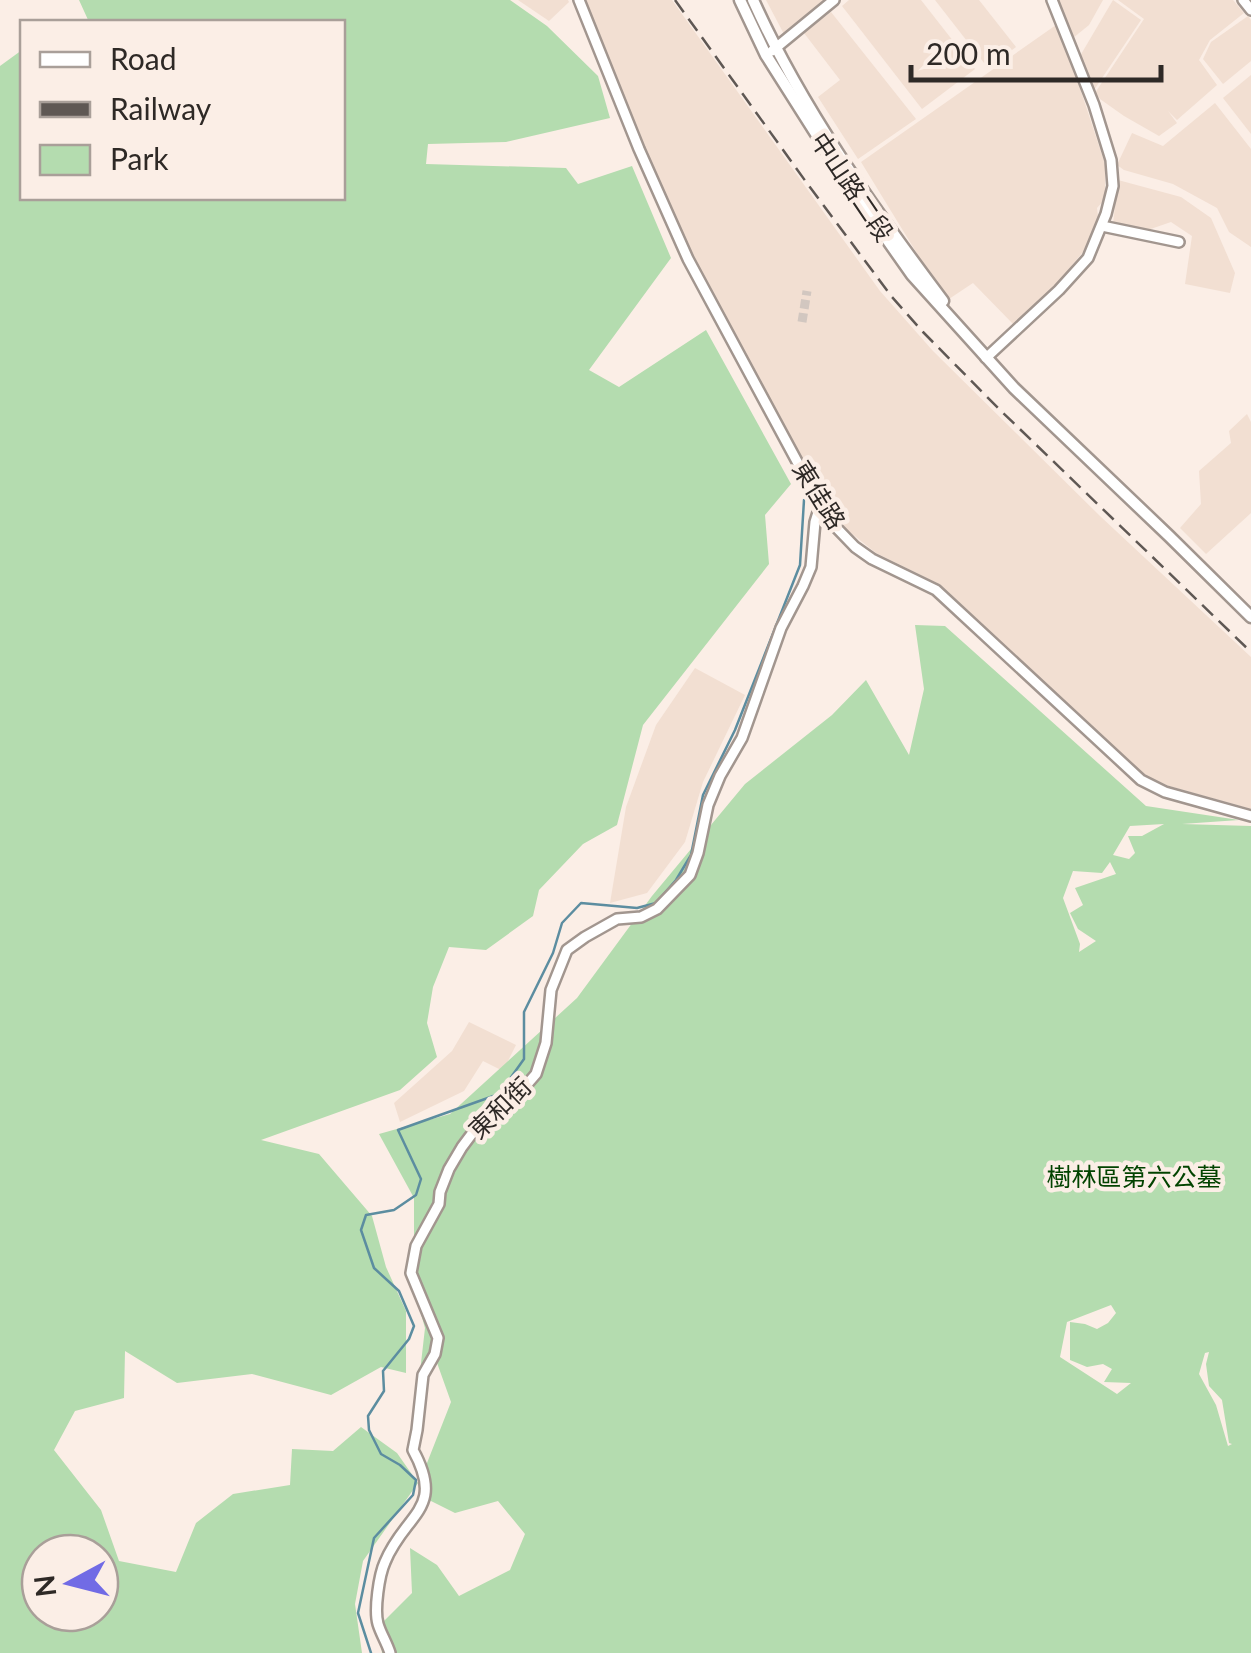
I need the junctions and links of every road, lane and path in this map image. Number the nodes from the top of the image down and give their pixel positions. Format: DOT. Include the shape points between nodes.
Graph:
graph roads {
  1 [pos="579,0"];
  2 [pos="740,0"];
  3 [pos="753,0"];
  4 [pos="834,0"];
  5 [pos="1052,0"];
  6 [pos="1242,0"];
  7 [pos="1251,10"];
  8 [pos="770,52"];
  9 [pos="1102,226"];
  10 [pos="1180,242"];
  11 [pos="986,358"];
  12 [pos="820,506"];
  13 [pos="1251,618"];
  14 [pos="1251,816"];
  15 [pos="390,1653"];
  1 -- 12 [label="street, 東佳路" via="688,260"];
  2 -- 8 [label="main road, 中山路二段"];
  3 -- 8 [label="main road, 中山路二段"];
  4 -- 8 [label="street"];
  5 -- 9 [label="street" via="1110,160 1112,186"];
  6 -- 7 [label="street"];
  8 -- 11 [label="main road, 中山路二段"];
  9 -- 10 [label="street"];
  9 -- 11 [label="street" via="1088,258"];
  11 -- 13 [label="main road, 中山路二段"];
  12 -- 14 [label="street, 東佳路" via="854,547 936,590 1141,780"];
  12 -- 15 [label="street, 東和街" via="811,567 708,805 690,875 658,908 616,920 567,950 551,990 536,1074 462,1146 416,1246 411,1273 438,1338 423,1374 413,1450 426,1493 380,1580 378,1622"];
}
